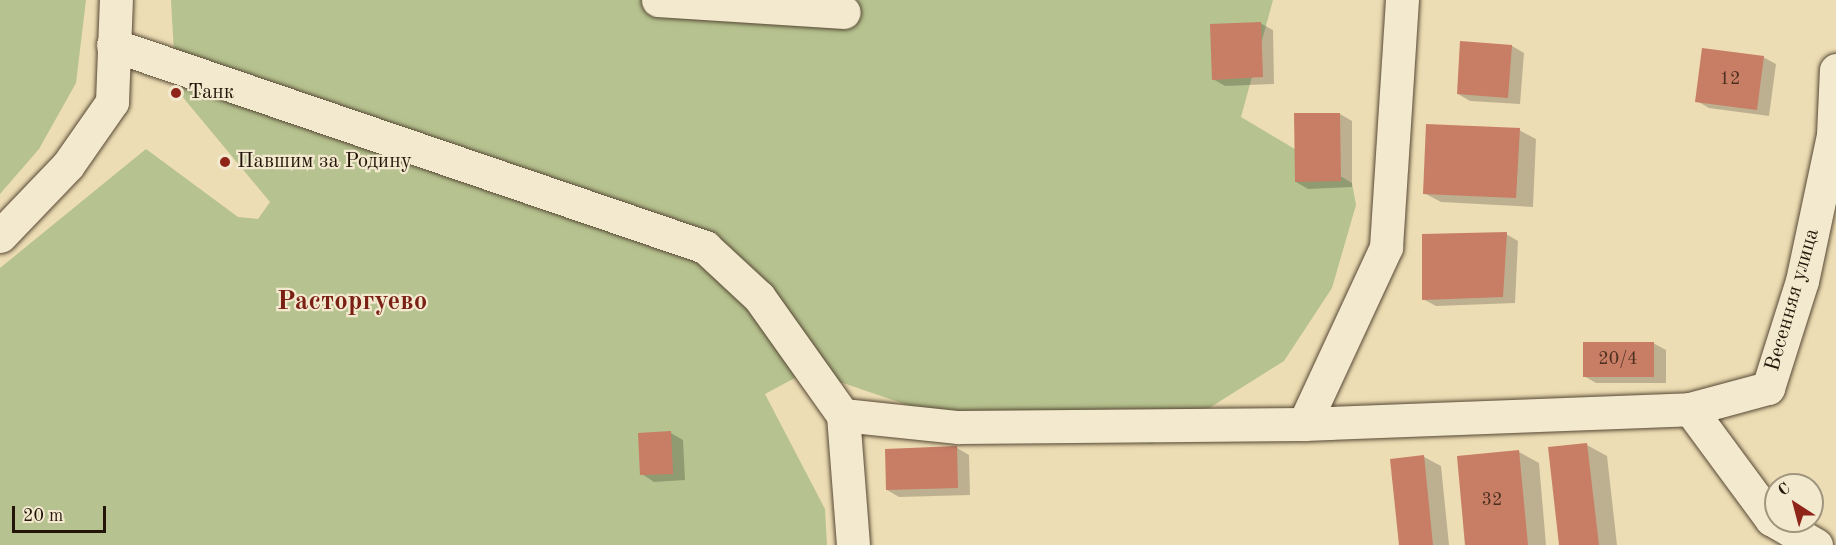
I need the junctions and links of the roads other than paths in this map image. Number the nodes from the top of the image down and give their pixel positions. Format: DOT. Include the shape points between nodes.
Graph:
graph roads {
  1 [pos="116,0"];
  2 [pos="658,0"];
  3 [pos="1402,0"];
  4 [pos="844,12"];
  5 [pos="113,45"];
  6 [pos="1836,70"];
  7 [pos="1834,136"];
  8 [pos="0,236"];
  9 [pos="1690,409"];
  10 [pos="843,415"];
  11 [pos="1304,424"];
  12 [pos="1764,526"];
  13 [pos="1772,533"];
  14 [pos="853,545"];
  15 [pos="1816,545"];
  1 -- 5 [label="street"];
  2 -- 4 [label="street"];
  3 -- 11 [label="street" via="1386,247"];
  5 -- 8 [label="street" via="112,102 68,165"];
  5 -- 10 [label="street" via="705,247 759,297"];
  6 -- 7 [label="street, Весенняя улица"];
  7 -- 9 [label="street, Весенняя улица" via="1802,281 1768,388"];
  9 -- 11 [label="street"];
  9 -- 12 [label="street"];
  10 -- 11 [label="street" via="958,427"];
  10 -- 14 [label="street"];
  13 -- 15 [label="street"];
}
